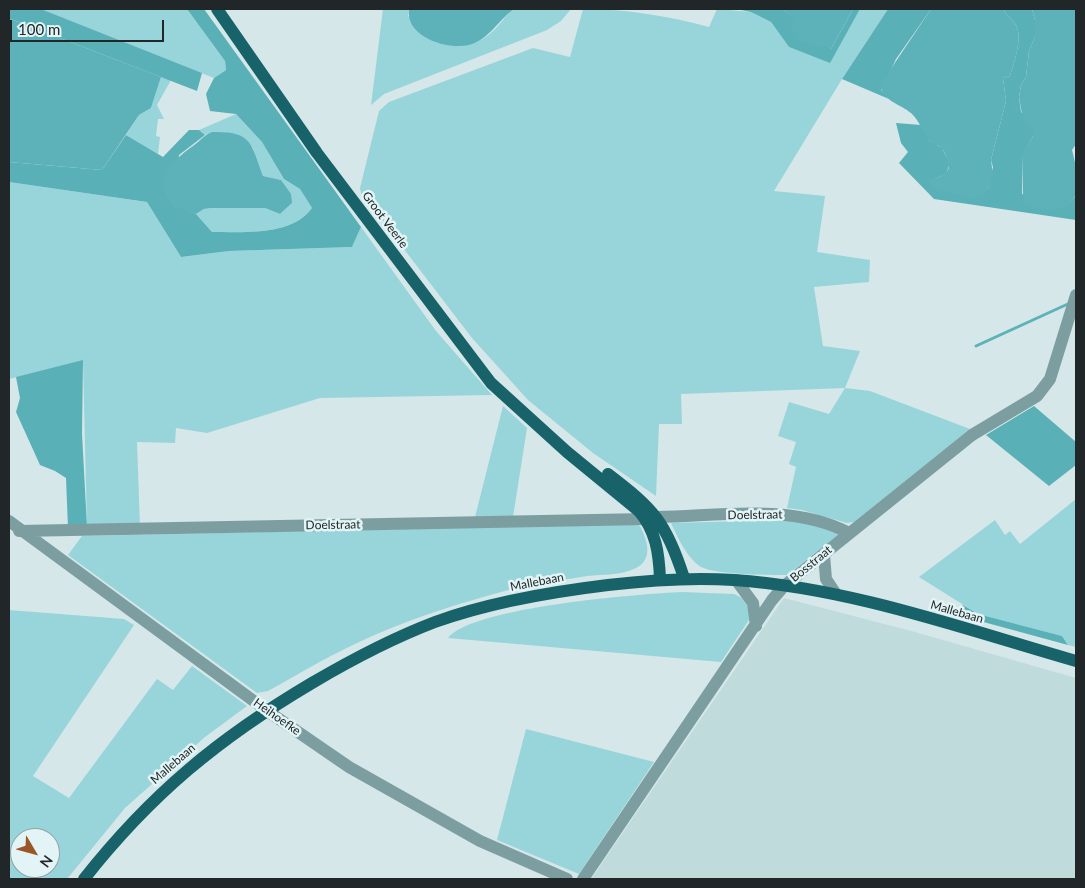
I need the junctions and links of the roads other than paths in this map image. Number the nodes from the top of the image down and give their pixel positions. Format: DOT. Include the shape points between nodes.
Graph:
graph roads {
  1 [pos="217,9"];
  2 [pos="1076,295"];
  3 [pos="652,518"];
  4 [pos="9,522"];
  5 [pos="15,531"];
  6 [pos="849,533"];
  7 [pos="824,554"];
  8 [pos="684,578"];
  9 [pos="660,579"];
  10 [pos="736,580"];
  11 [pos="784,586"];
  12 [pos="836,594"];
  13 [pos="756,626"];
  14 [pos="1076,661"];
  15 [pos="266,710"];
  16 [pos="84,879"];
  17 [pos="567,879"];
  18 [pos="583,879"];
  1 -- 3 [label="main road, Groot Veerle" via="317,153 491,383 547,434 639,511"];
  2 -- 6 [label="street, Bosstraat" via="1050,379 1037,396 972,435"];
  3 -- 5 [label="street, Doelstraat"];
  3 -- 6 [label="street, Doelstraat" via="787,514 830,523"];
  3 -- 8 [label="main road, Groot Veerle" via="673,548"];
  3 -- 9 [label="main road, Groot Veerle"];
  4 -- 5 [label="street, Heihoefke"];
  5 -- 15 [label="street, Heihoefke"];
  6 -- 7 [label="street, Bosstraat"];
  7 -- 11 [label="street, Bosstraat"];
  7 -- 12 [label="street" via="826,579"];
  8 -- 9 [label="main road, Mallebaan"];
  8 -- 10 [label="main road, Mallebaan"];
  9 -- 15 [label="main road, Mallebaan" via="569,590 507,602 436,622 348,661"];
  10 -- 11 [label="main road, Mallebaan"];
  10 -- 13 [label="street" via="753,603"];
  11 -- 12 [label="main road, Mallebaan"];
  11 -- 13 [label="street, Bosstraat"];
  12 -- 14 [label="main road, Mallebaan"];
  13 -- 18 [label="street, Bosstraat"];
  15 -- 16 [label="main road, Mallebaan" via="170,784"];
  15 -- 17 [label="street, Heihoefke" via="424,811 480,841"];
}
